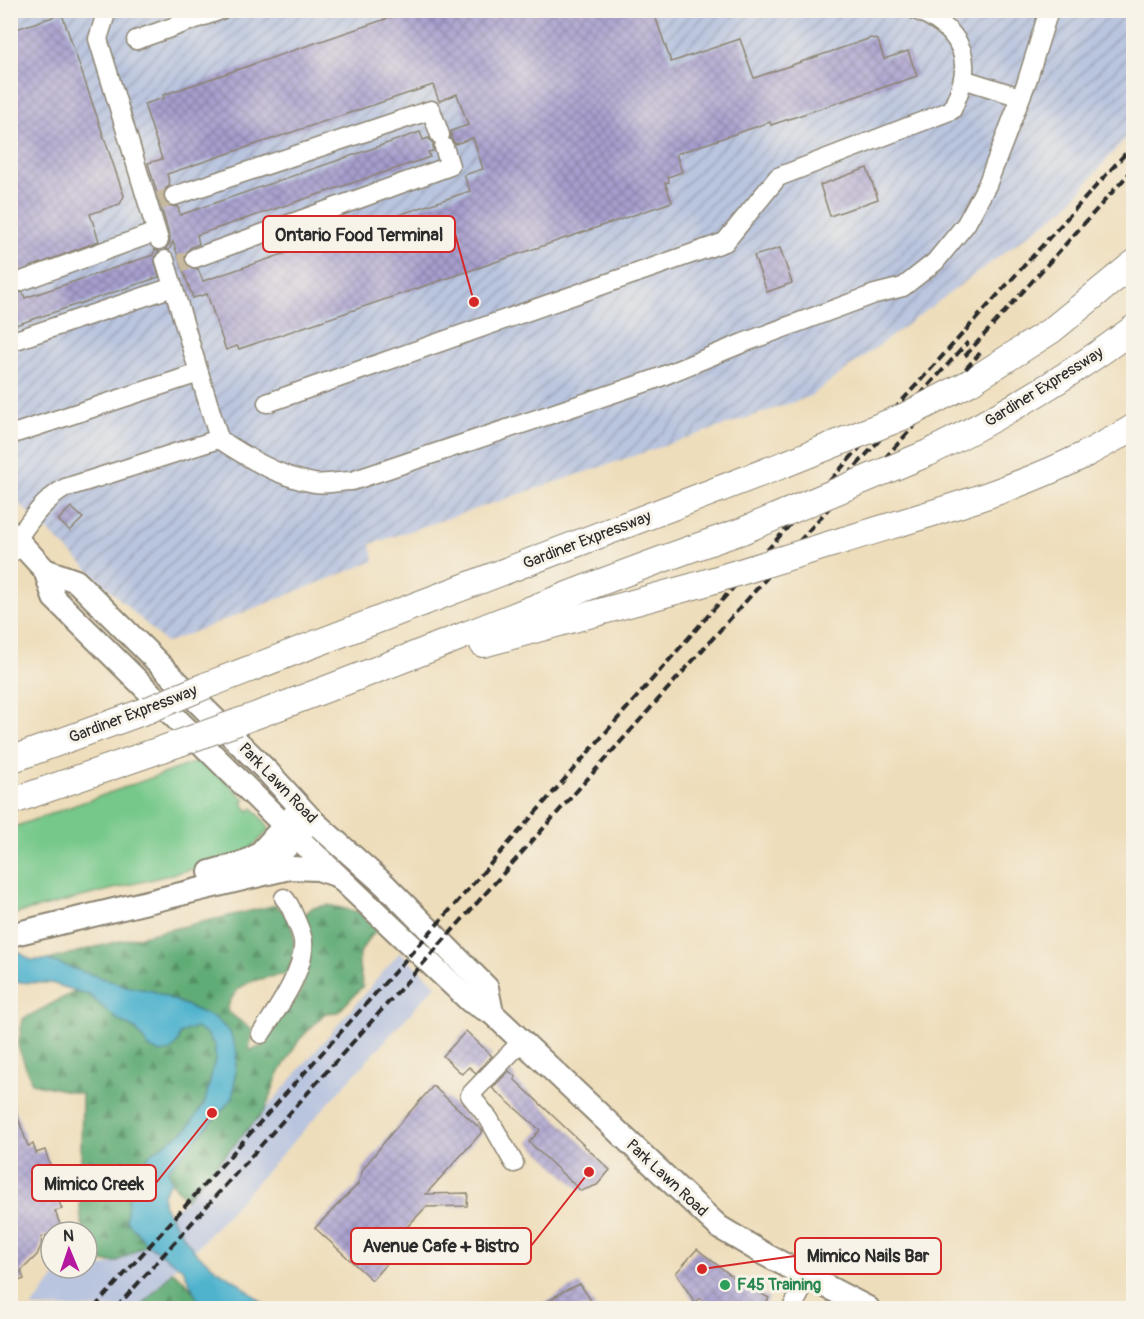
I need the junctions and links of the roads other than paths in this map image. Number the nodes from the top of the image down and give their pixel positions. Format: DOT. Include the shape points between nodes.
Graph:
graph roads {
  1 [pos="107,10"];
  2 [pos="221,10"];
  3 [pos="916,10"];
  4 [pos="1049,10"];
  5 [pos="136,40"];
  6 [pos="963,79"];
  7 [pos="1020,97"];
  8 [pos="160,201"];
  9 [pos="1134,263"];
  10 [pos="19,282"];
  11 [pos="173,287"];
  12 [pos="1134,328"];
  13 [pos="10,342"];
  14 [pos="199,373"];
  15 [pos="267,403"];
  16 [pos="1134,427"];
  17 [pos="10,435"];
  18 [pos="219,439"];
  19 [pos="13,540"];
  20 [pos="45,570"];
  21 [pos="324,691"];
  22 [pos="10,760"];
  23 [pos="10,802"];
  24 [pos="307,814"];
  25 [pos="291,831"];
  26 [pos="339,876"];
  27 [pos="233,881"];
  28 [pos="284,898"];
  29 [pos="52,919"];
  30 [pos="10,923"];
  31 [pos="10,935"];
  32 [pos="492,1013"];
  33 [pos="261,1034"];
  34 [pos="522,1041"];
  35 [pos="514,1162"];
  36 [pos="808,1278"];
  37 [pos="792,1308"];
  38 [pos="868,1308"];
  1 -- 8 [label="lane" via="98,39"];
  2 -- 5 [label="lane"];
  3 -- 6 [label="lane" via="949,30 965,61"];
  4 -- 7 [label="lane"];
  6 -- 7 [label="lane"];
  6 -- 15 [label="lane" via="952,110 778,177 725,242"];
  7 -- 18 [label="lane" via="987,185 966,224 935,262 903,287 743,343 653,380 352,481 315,483 276,472"];
  8 -- 10 [label="lane" via="158,236"];
  8 -- 11 [label="lane" via="431,110 450,166 177,262"];
  9 -- 22 [label="highway, Gardiner Expressway, bridge" via="1052,330 969,383 905,416"];
  11 -- 13 [label="lane"];
  11 -- 14 [label="lane"];
  12 -- 21 [label="highway, Gardiner Expressway, bridge" via="1063,378 928,453 741,531"];
  14 -- 17 [label="lane"];
  14 -- 18 [label="lane"];
  16 -- 21 [label="highway, bridge" via="1052,471 983,497 698,585"];
  18 -- 19 [label="lane" via="66,488 52,496"];
  19 -- 20 [label="main road, Park Lawn Road"];
  20 -- 24 [label="main road, Park Lawn Road" via="76,581"];
  20 -- 25 [label="main road, Park Lawn Road" via="54,598"];
  21 -- 23 [label="highway, Gardiner Expressway, bridge"];
  24 -- 25 [label="main road"];
  24 -- 32 [label="main road, Park Lawn Road" via="385,885 487,988"];
  25 -- 26 [label="main road, Park Lawn Road"];
  25 -- 27 [label="main road" via="278,856"];
  25 -- 29 [label="main road" via="244,862"];
  26 -- 27 [label="main road" via="318,869 289,868"];
  26 -- 32 [label="main road, Park Lawn Road" via="470,1001"];
  27 -- 29 [label="main road"];
  28 -- 33 [label="lane" via="299,928 301,955 281,1002"];
  29 -- 30 [label="main road"];
  29 -- 31 [label="main road"];
  32 -- 34 [label="main road, Park Lawn Road"];
  34 -- 35 [label="lane" via="470,1095"];
  34 -- 36 [label="main road, Park Lawn Road" via="719,1227"];
  36 -- 37 [label="lane"];
  36 -- 38 [label="main road, Park Lawn Road"];
}
